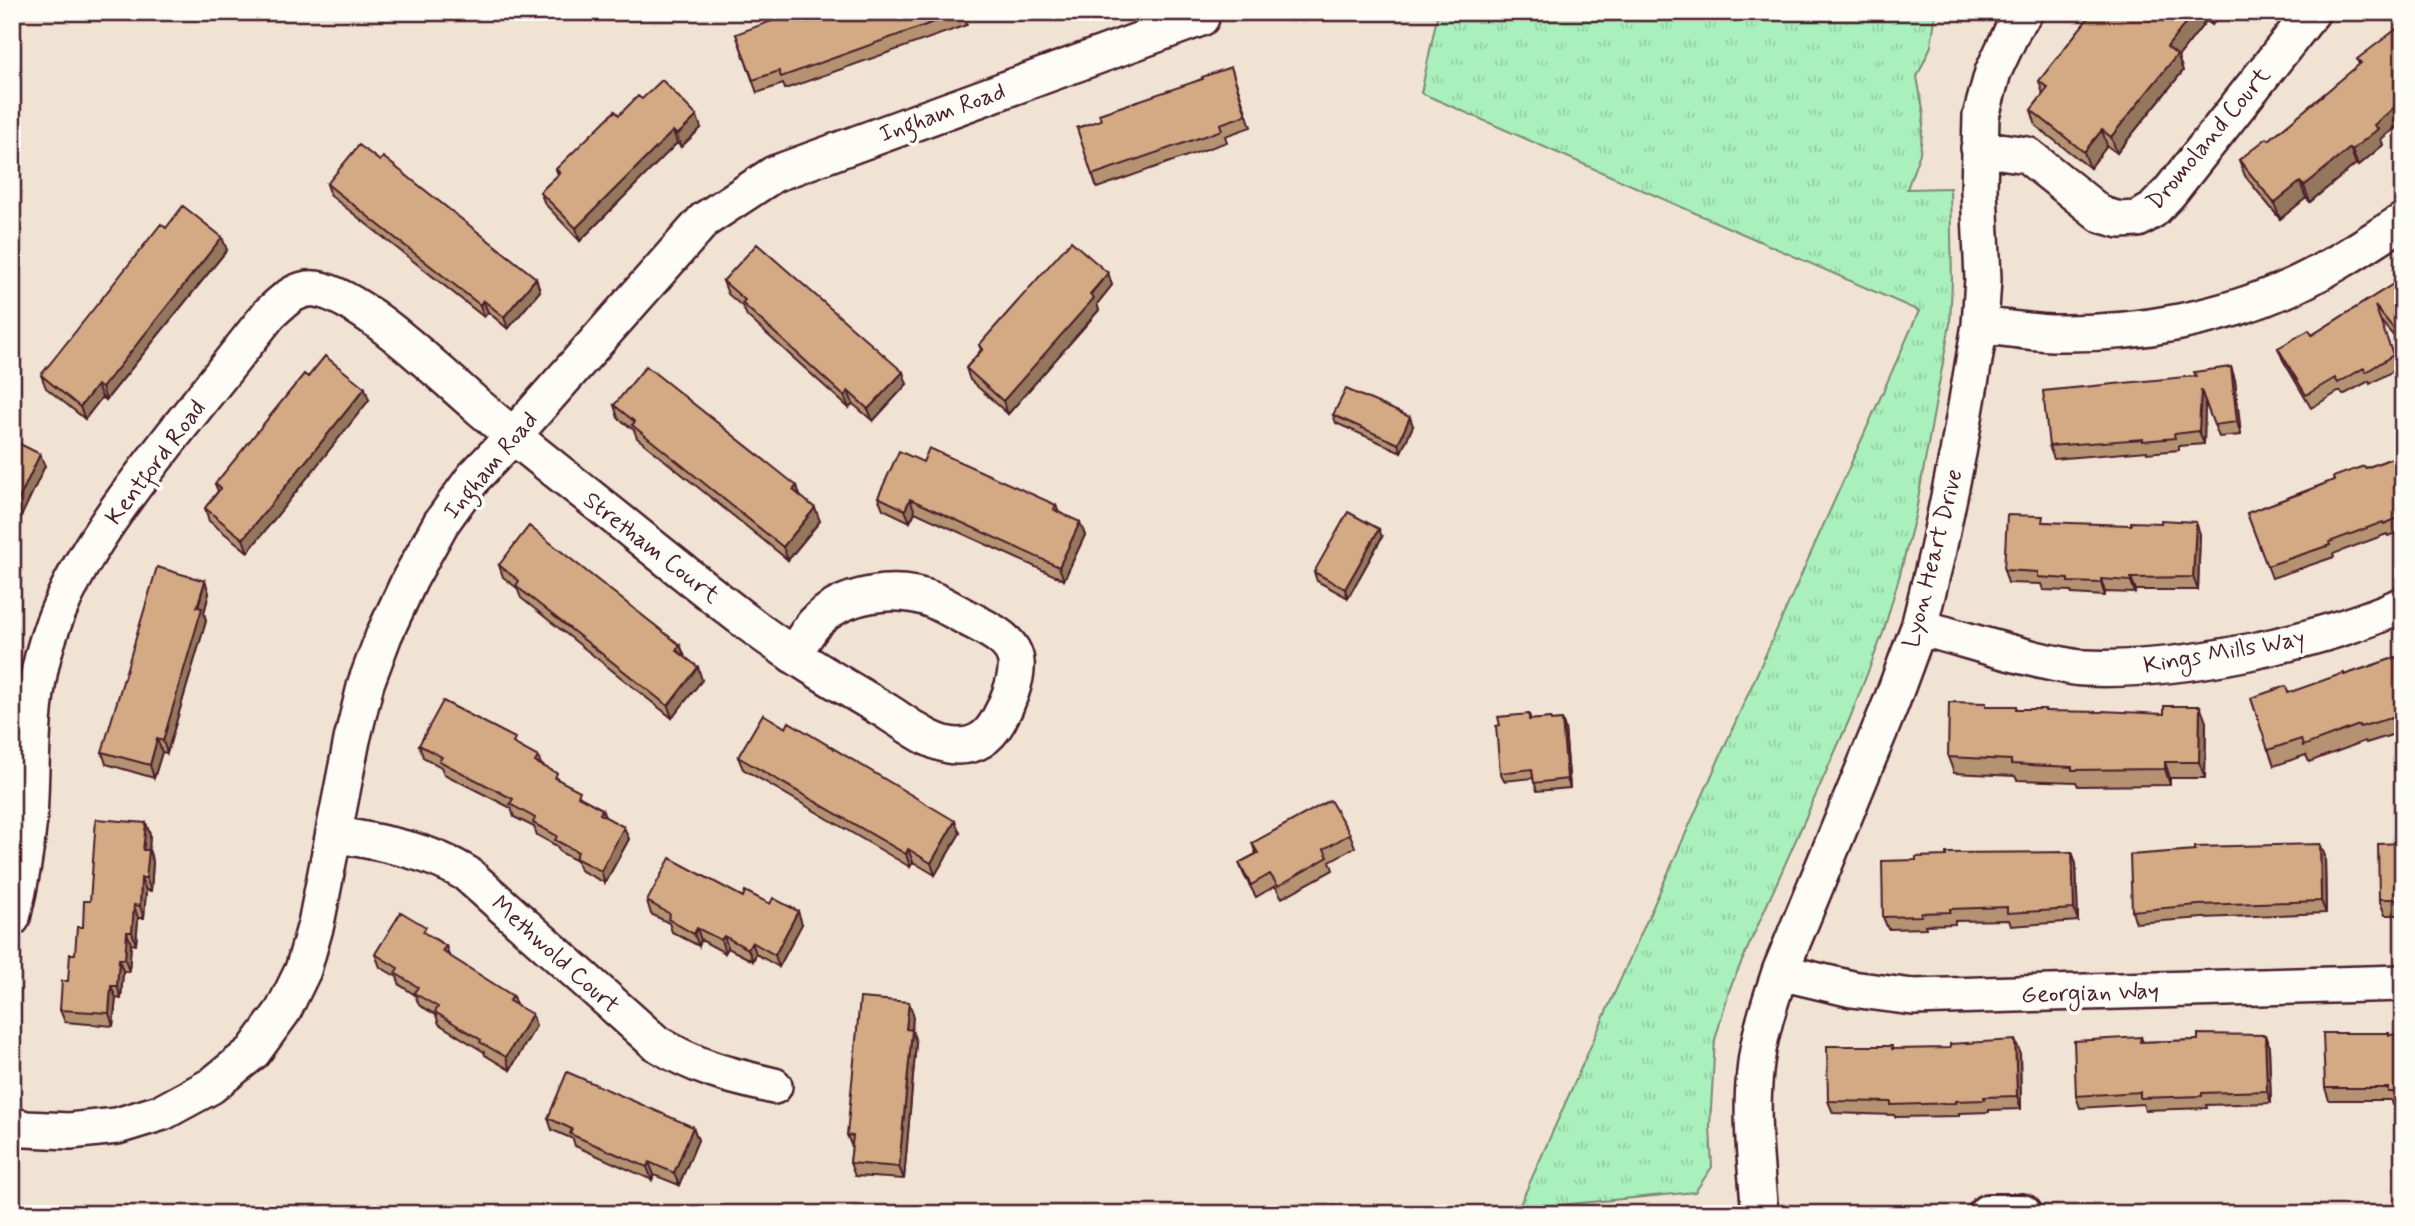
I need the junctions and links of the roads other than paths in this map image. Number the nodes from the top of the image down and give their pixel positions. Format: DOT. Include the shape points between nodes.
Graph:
graph roads {
  1 [pos="2025,12"];
  2 [pos="2312,12"];
  3 [pos="1201,18"];
  4 [pos="1979,148"];
  5 [pos="2403,220"];
  6 [pos="1980,325"];
  7 [pos="513,436"];
  8 [pos="2403,605"];
  9 [pos="1919,627"];
  10 [pos="793,655"];
  11 [pos="334,834"];
  12 [pos="12,918"];
  13 [pos="1780,972"];
  14 [pos="2403,983"];
  15 [pos="774,1086"];
  16 [pos="12,1125"];
  17 [pos="1760,1214"];
  18 [pos="1988,1214"];
  19 [pos="2022,1214"];
  1 -- 4 [label="street, Lyon Heart Drive" via="1993,72 1981,116"];
  2 -- 4 [label="street, Dromoland Court" via="2169,193 2138,219 2102,215 2027,155"];
  3 -- 7 [label="street, Ingham Road" via="774,174 742,193 686,238"];
  4 -- 6 [label="street, Lyon Heart Drive"];
  5 -- 6 [label="street" via="2350,256 2293,286 2224,310 2111,332 2057,333"];
  6 -- 9 [label="street, Lyon Heart Drive" via="1958,453"];
  7 -- 10 [label="street, Stretham Court"];
  7 -- 11 [label="street, Ingham Road" via="474,477 441,523 384,635 366,682"];
  7 -- 12 [label="street, Kentford Road" via="370,314 338,295 313,288 291,295 268,314 124,499 86,558 58,614 40,668 29,821"];
  8 -- 9 [label="street, Kings Mills Way" via="2329,632 2260,648 2130,667 2083,668 2033,659"];
  9 -- 13 [label="street, Lyon Heart Drive"];
  10 -- 10 [label="street, Stretham Court" via="934,740 956,746 976,743 999,720 1016,663 1012,650 987,629 933,600 890,593 847,601 829,611 813,624"];
  11 -- 15 [label="street, Methwold Court" via="416,850 445,861 467,874 656,1043 722,1074"];
  11 -- 16 [label="street, Ingham Road" via="303,970 283,1011 253,1052 211,1086 163,1112 117,1126 70,1131"];
  13 -- 14 [label="street, Georgian Way" via="1862,991 1913,997"];
  13 -- 17 [label="street, Lyon Heart Drive" via="1765,1018 1755,1073"];
  18 -- 19 [label="main road"];
}
